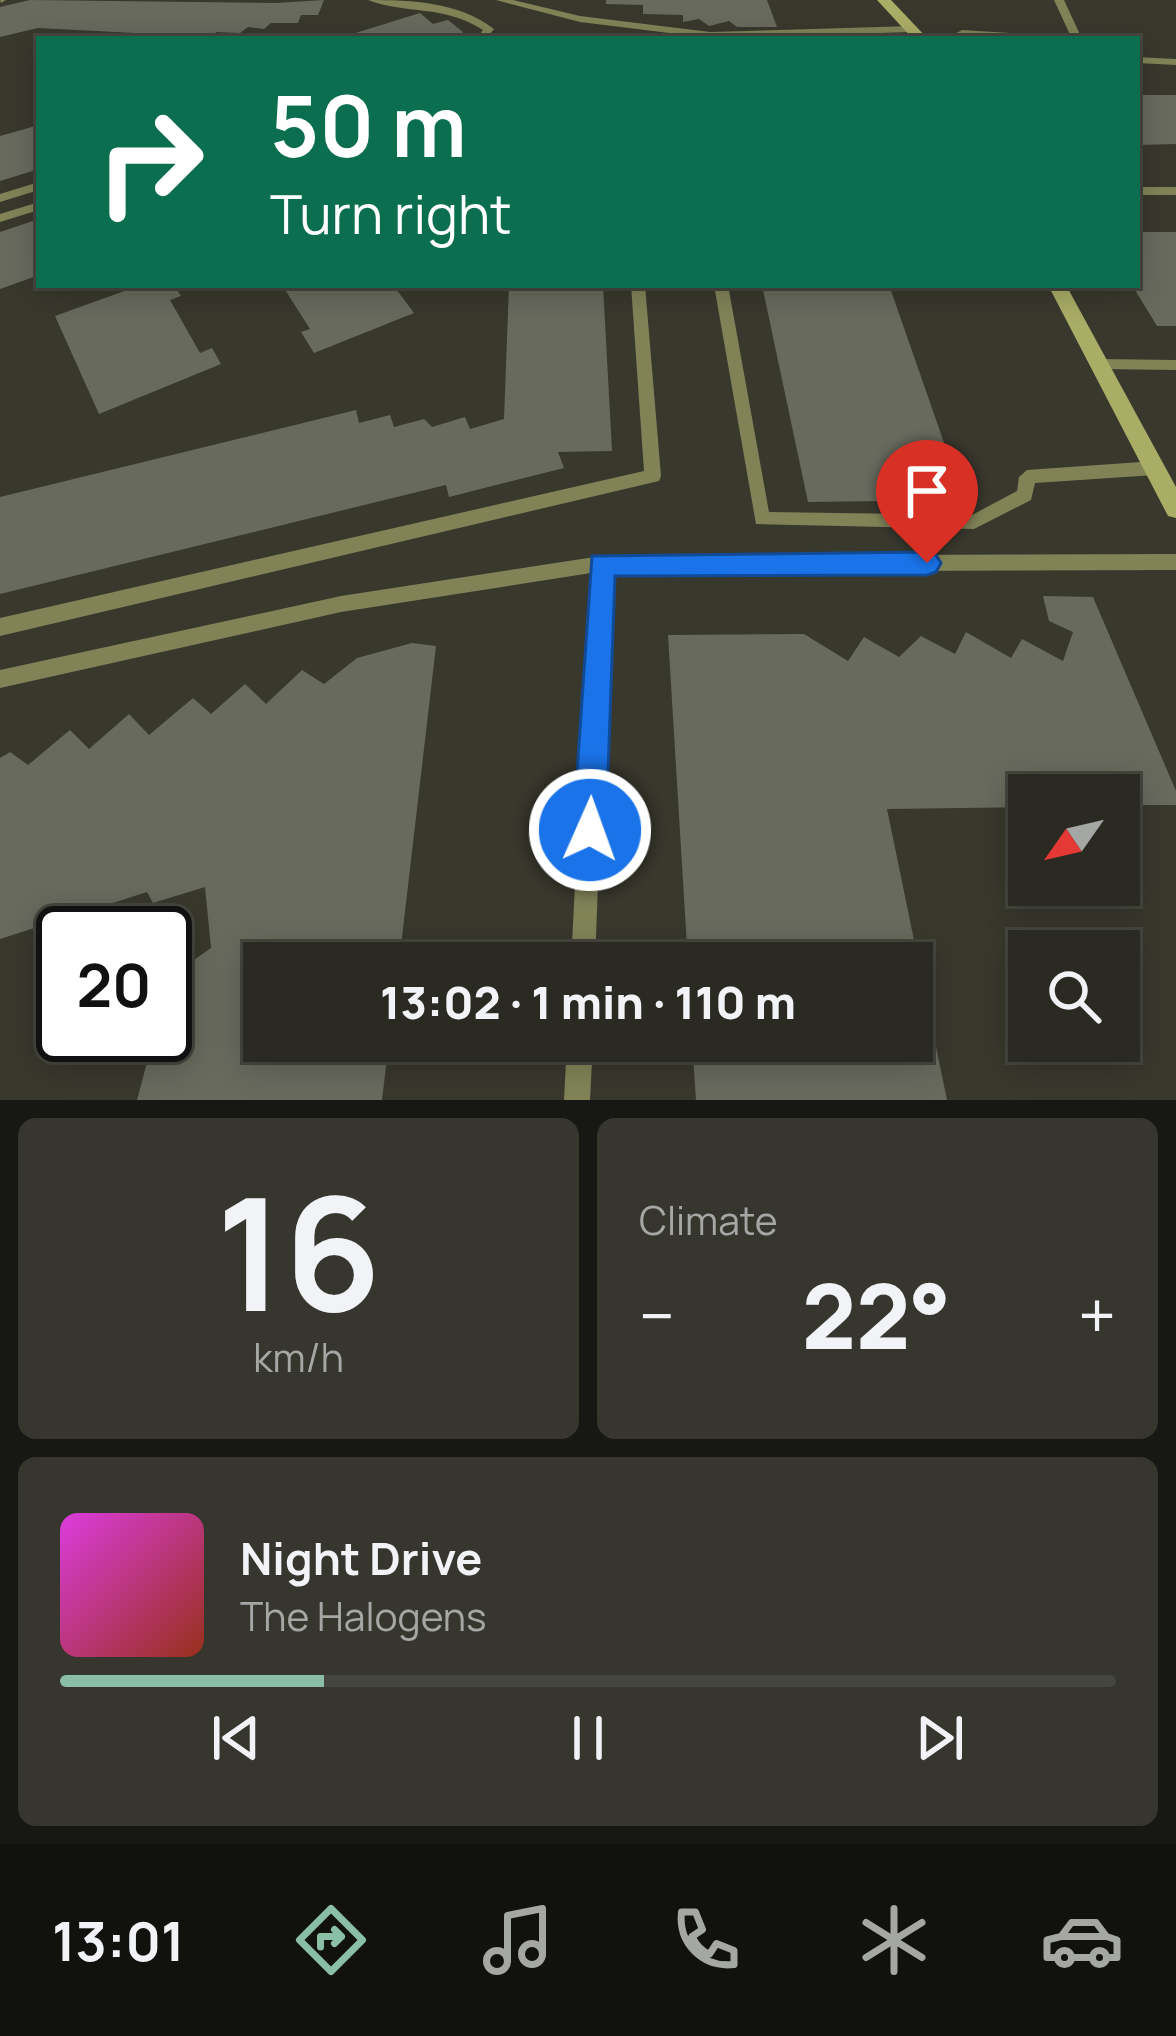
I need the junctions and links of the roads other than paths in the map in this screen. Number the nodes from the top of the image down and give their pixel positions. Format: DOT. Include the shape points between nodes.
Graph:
graph roads {
  1 [pos="373,0"];
  2 [pos="501,0"];
  3 [pos="884,0"];
  4 [pos="1059,0"];
  5 [pos="916,34"];
  6 [pos="483,36"];
  7 [pos="956,36"];
  8 [pos="1010,36"];
  9 [pos="1076,36"];
  10 [pos="1140,60"];
  11 [pos="1176,62"];
  12 [pos="36,187"];
  13 [pos="1140,190"];
  14 [pos="1176,191"];
  15 [pos="0,198"];
  16 [pos="36,207"];
  17 [pos="0,218"];
  18 [pos="638,288"];
  19 [pos="722,288"];
  20 [pos="1059,288"];
  21 [pos="1099,364"];
  22 [pos="1176,365"];
  23 [pos="1155,468"];
  24 [pos="1176,509"];
  25 [pos="1176,562"];
  26 [pos="602,564"];
  27 [pos="0,627"];
  28 [pos="0,679"];
  29 [pos="585,942"];
  30 [pos="579,1062"];
  31 [pos="577,1100"];
  1 -- 6 [label="lane" via="468,16 489,29"];
  2 -- 5 [label="lane" via="580,20 710,35"];
  3 -- 5 [label="street"];
  4 -- 9 [label="lane"];
  7 -- 8 [label="lane"];
  10 -- 11 [label="lane"];
  12 -- 15 [label="lane"];
  13 -- 14 [label="lane"];
  16 -- 17 [label="lane"];
  18 -- 27 [label="lane" via="653,476"];
  19 -- 23 [label="lane" via="762,519 974,522 1025,495 1028,477"];
  20 -- 21 [label="street"];
  21 -- 22 [label="lane"];
  21 -- 23 [label="street"];
  23 -- 24 [label="street"];
  25 -- 26 [label="lane"];
  26 -- 28 [label="lane" via="341,604"];
  26 -- 29 [label="lane"];
  30 -- 31 [label="lane"];
}
